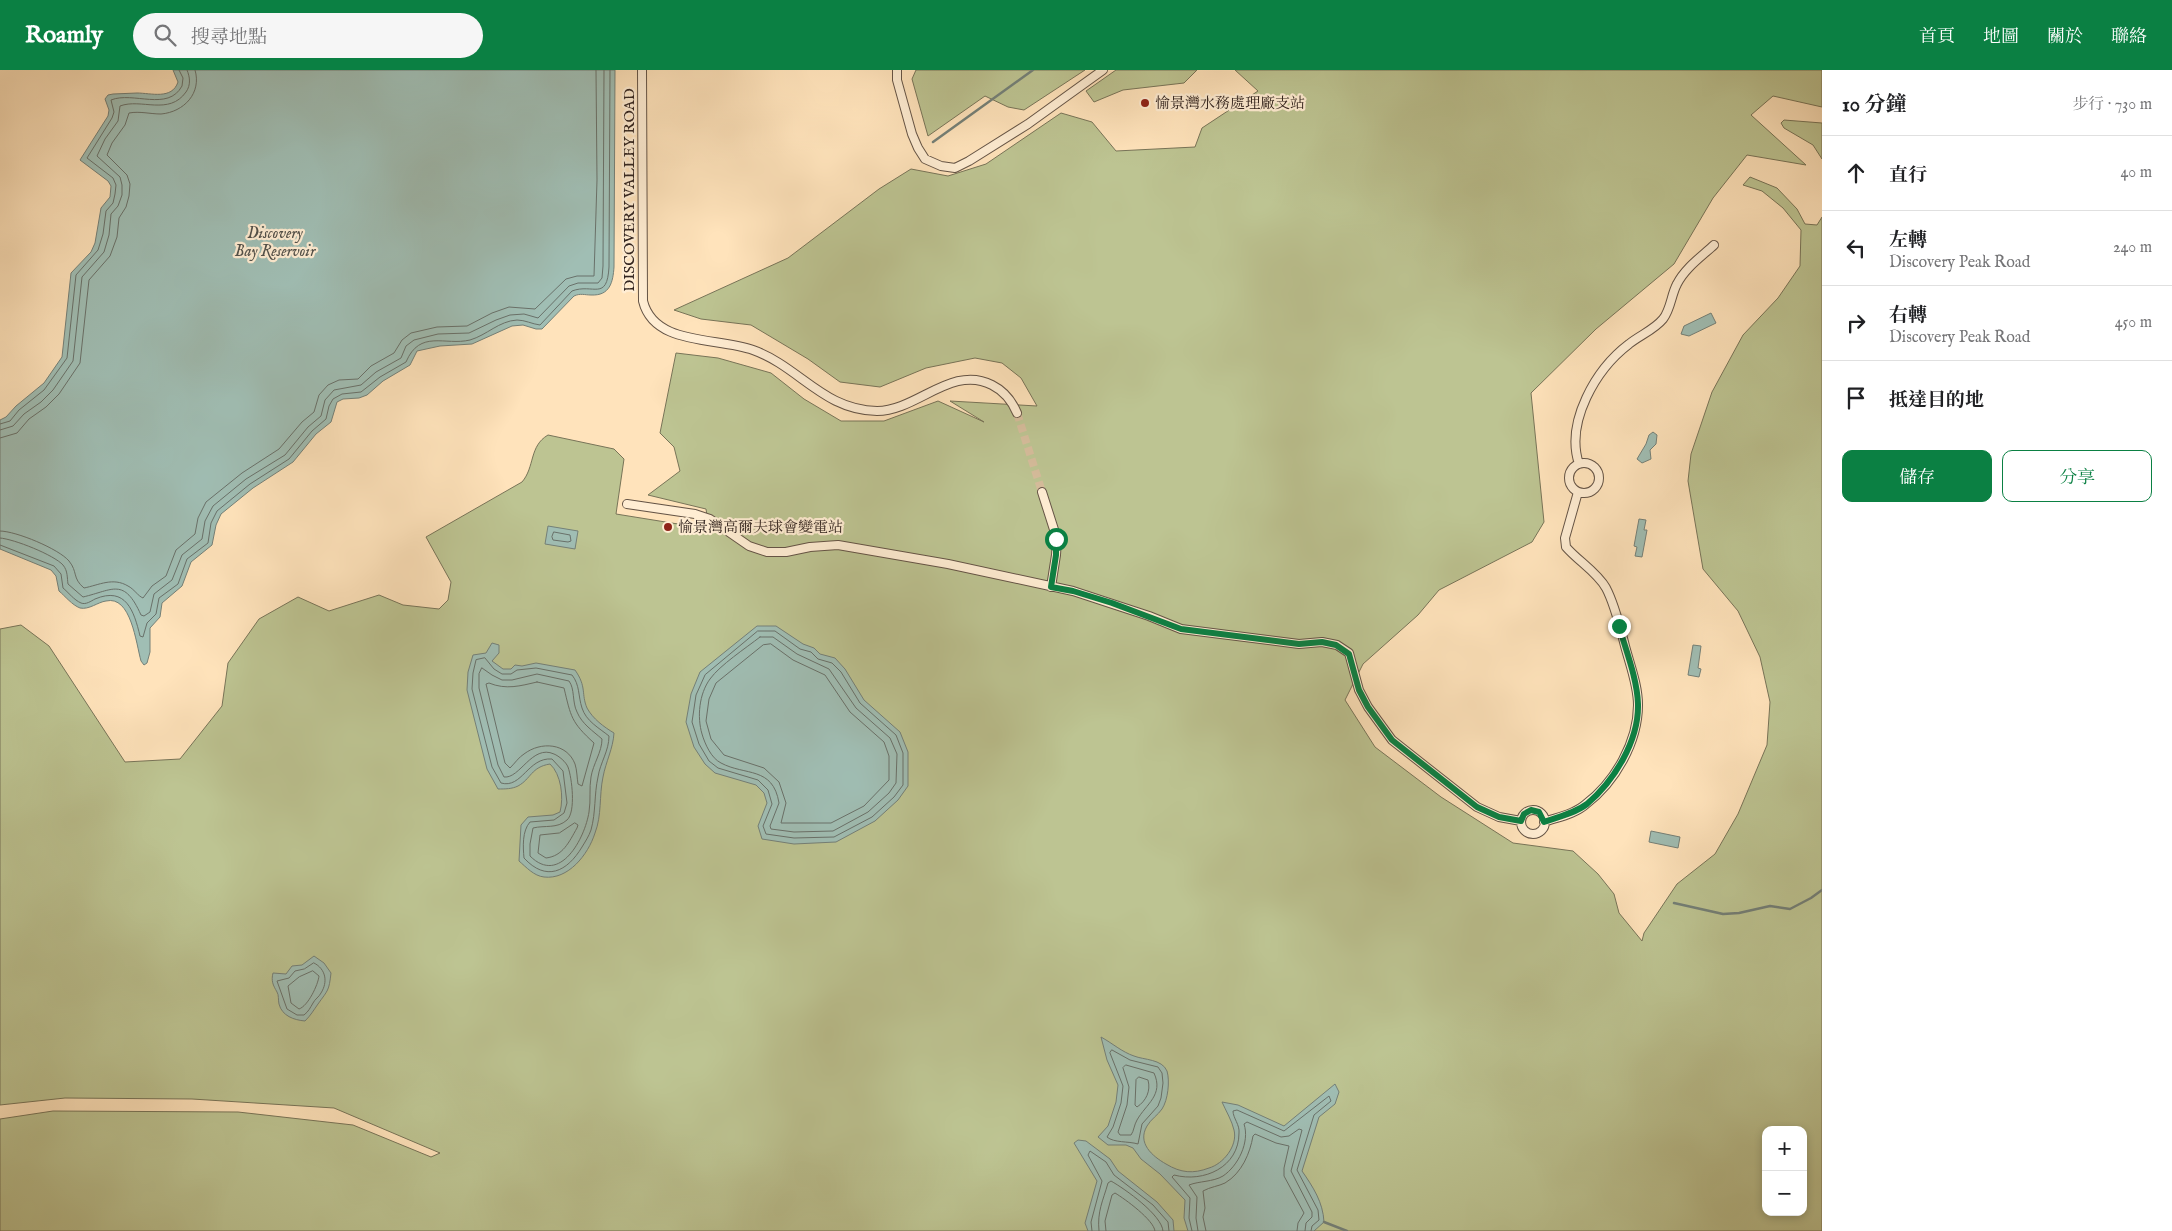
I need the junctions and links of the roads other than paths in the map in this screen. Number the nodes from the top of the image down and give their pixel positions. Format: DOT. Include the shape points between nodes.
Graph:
graph roads {
  1 [pos="642,70"];
  2 [pos="897,70"];
  3 [pos="1103,70"];
  4 [pos="1714,245"];
  5 [pos="1017,413"];
  6 [pos="1578,464"];
  7 [pos="1042,492"];
  8 [pos="1578,492"];
  9 [pos="627,504"];
  10 [pos="1051,587"];
  11 [pos="1521,821"];
  12 [pos="1544,822"];
  1 -- 5 [label="street, DISCOVERY VALLEY ROAD" via="643,301 653,322 676,334 742,346 786,366 822,395 860,409 879,411 891,408 954,382 972,379 998,388"];
  2 -- 3 [label="street" via="897,80 918,148 925,159 955,168 1028,124"];
  4 -- 6 [label="street" via="1677,284 1663,319 1629,344 1593,384 1574,444"];
  6 -- 8 [label="street" via="1571,470 1569,480"];
  6 -- 8 [label="street" via="1594,467 1599,480 1591,491"];
  7 -- 10 [label="street" via="1056,539"];
  8 -- 12 [label="street" via="1565,538 1566,547 1605,587 1635,683 1638,706 1634,732 1623,760 1607,782 1586,804 1572,813"];
  9 -- 10 [label="street" via="710,519 748,546 767,552 838,545 948,564"];
  10 -- 11 [label="street" via="1112,603 1181,629 1260,640 1336,645 1349,654 1359,690 1392,740 1477,807 1499,817"];
  11 -- 12 [label="street" via="1523,828 1532,833 1539,831"];
  11 -- 12 [label="street" via="1524,814 1536,810"];
}
